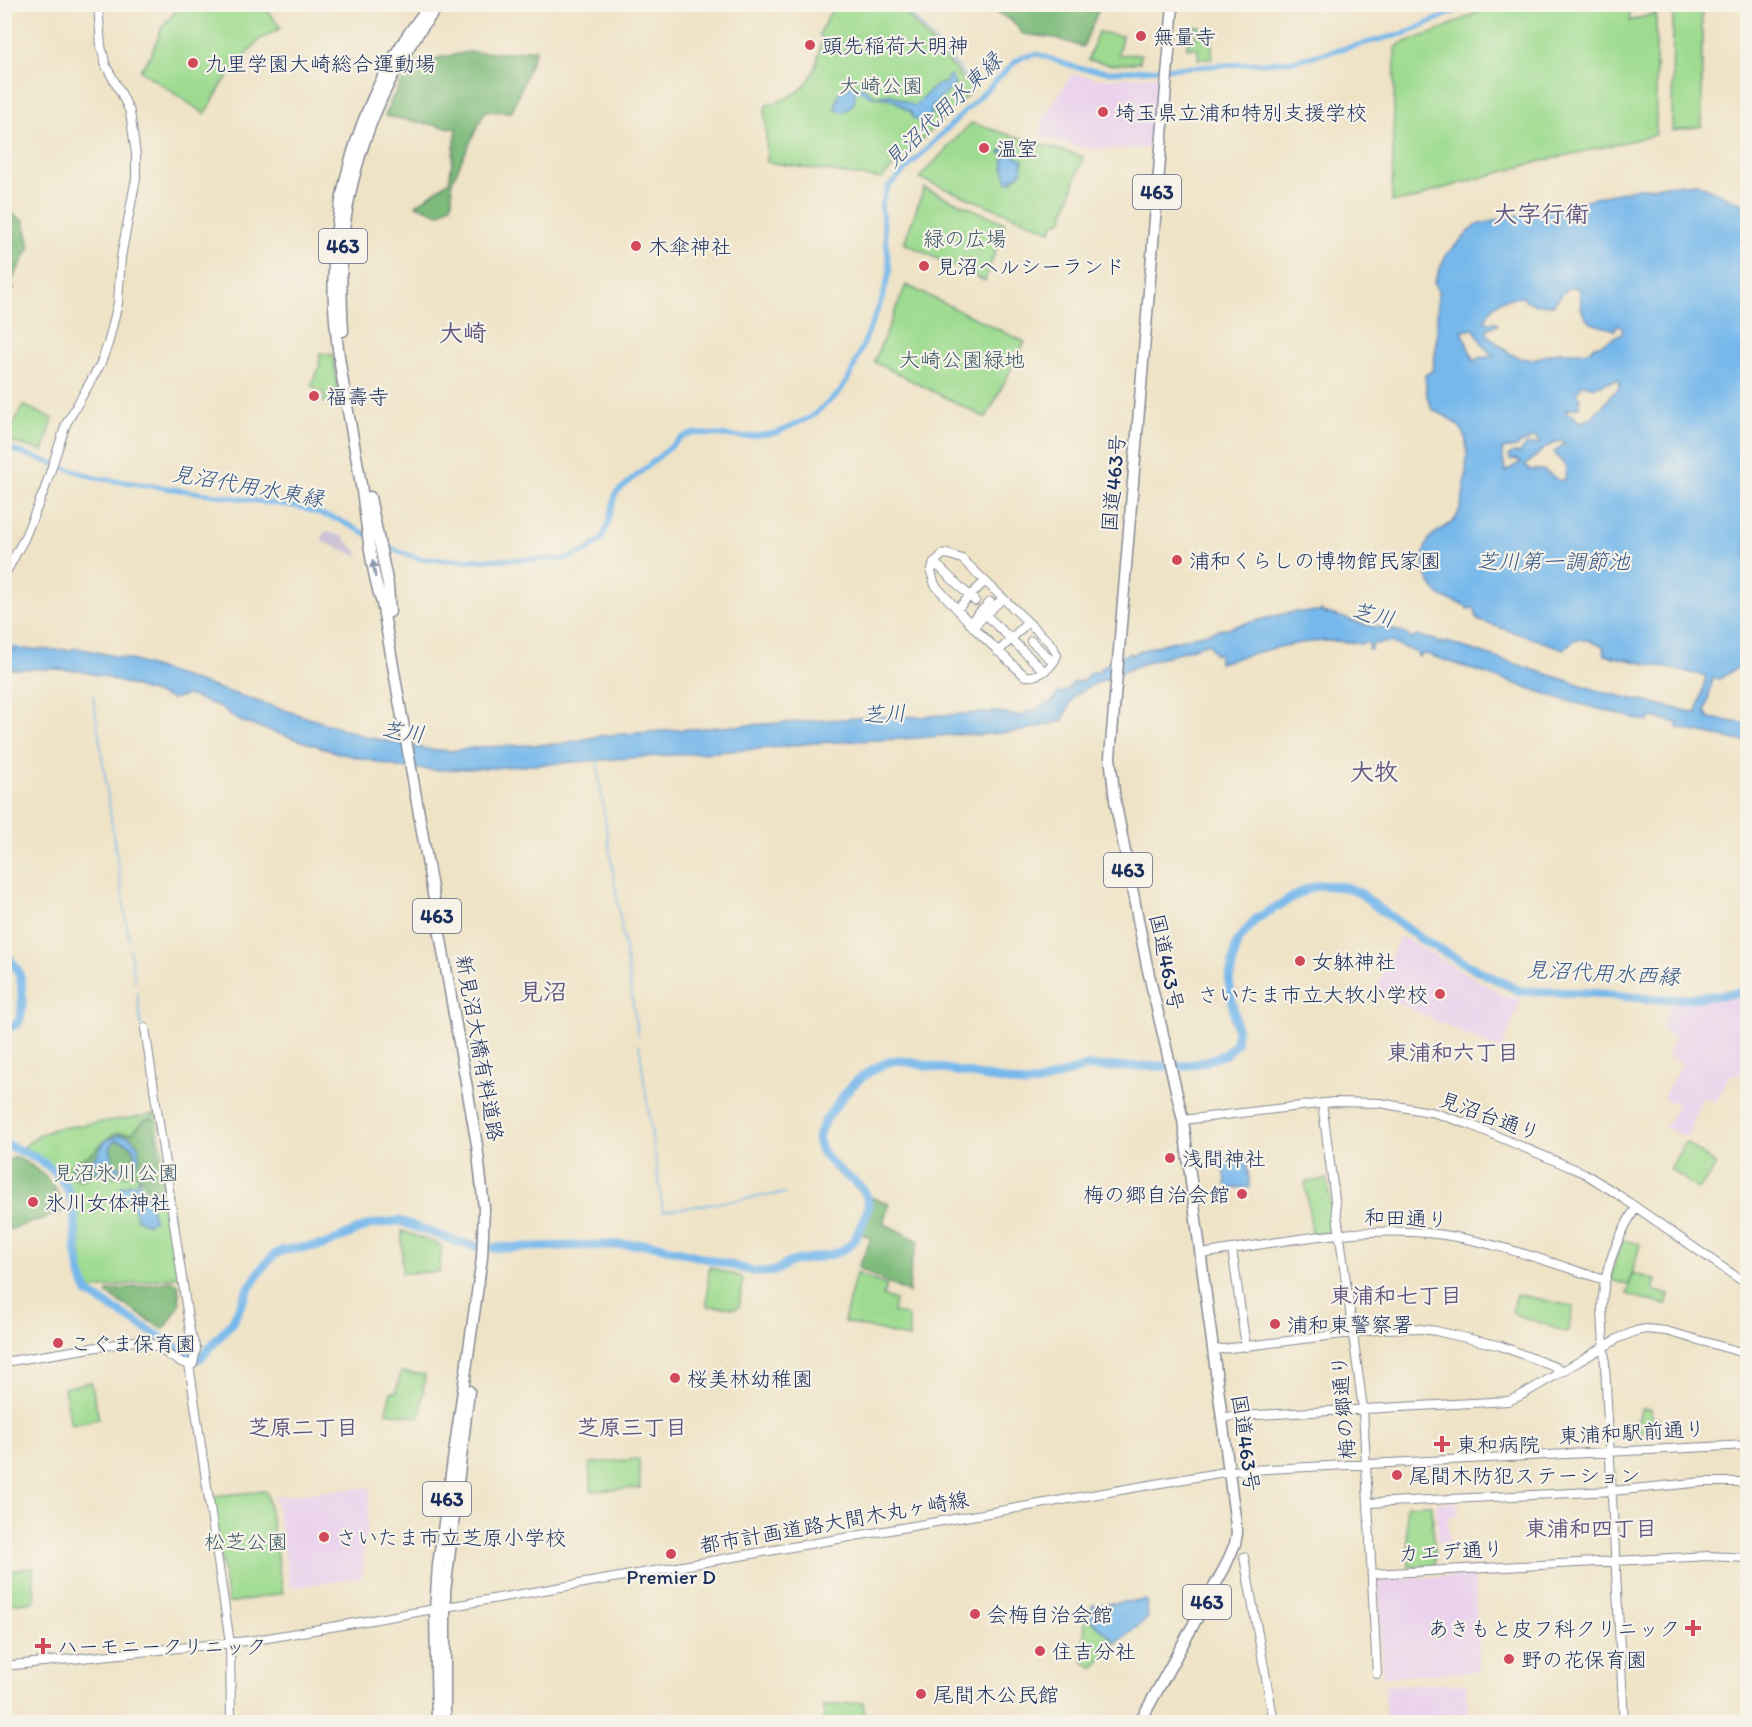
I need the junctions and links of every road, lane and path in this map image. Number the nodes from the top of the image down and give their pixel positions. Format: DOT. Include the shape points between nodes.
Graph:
graph roads {
  1 [pos="98,4"];
  2 [pos="432,4"];
  3 [pos="440,4"];
  4 [pos="1173,4"];
  5 [pos="368,505"];
  6 [pos="934,562"];
  7 [pos="4,576"];
  8 [pos="985,581"];
  9 [pos="999,594"];
  10 [pos="973,599"];
  11 [pos="957,609"];
  12 [pos="986,615"];
  13 [pos="1028,622"];
  14 [pos="969,623"];
  15 [pos="1039,633"];
  16 [pos="1011,639"];
  17 [pos="1031,641"];
  18 [pos="1022,650"];
  19 [pos="998,652"];
  20 [pos="1053,662"];
  21 [pos="1044,671"];
  22 [pos="145,1028"];
  23 [pos="1322,1102"];
  24 [pos="1183,1120"];
  25 [pos="1636,1207"];
  26 [pos="1339,1235"];
  27 [pos="1232,1249"];
  28 [pos="1201,1254"];
  29 [pos="1605,1280"];
  30 [pos="1748,1285"];
  31 [pos="1354,1333"];
  32 [pos="1246,1347"];
  33 [pos="1604,1347"];
  34 [pos="1214,1350"];
  35 [pos="1748,1354"];
  36 [pos="4,1362"];
  37 [pos="191,1364"];
  38 [pos="1565,1371"];
  39 [pos="1363,1410"];
  40 [pos="1223,1417"];
  41 [pos="1748,1444"];
  42 [pos="1610,1451"];
  43 [pos="1366,1464"];
  44 [pos="1230,1471"];
  45 [pos="1748,1482"];
  46 [pos="1612,1491"];
  47 [pos="1369,1503"];
  48 [pos="1245,1557"];
  49 [pos="1748,1558"];
  50 [pos="1616,1561"];
  51 [pos="1372,1574"];
  52 [pos="439,1609"];
  53 [pos="230,1643"];
  54 [pos="4,1666"];
  55 [pos="1377,1674"];
  56 [pos="231,1722"];
  57 [pos="437,1722"];
  58 [pos="445,1722"];
  59 [pos="1140,1722"];
  60 [pos="1274,1722"];
  61 [pos="1624,1722"];
  1 -- 7 [label="street" via="106,66 130,112 136,155 118,303 100,365 66,424 24,539"];
  2 -- 5 [label="highway, 463" via="400,48 376,92 341,200 334,307"];
  3 -- 5 [label="highway, 463" via="404,56 374,118 356,171 344,231 344,337"];
  4 -- 24 [label="highway, 国道463号 / 463" via="1110,743 1112,783 1147,966"];
  5 -- 52 [label="highway, 新見沼大橋有料道路 / 463" via="376,587 382,603 484,1208 475,1332 442,1533"];
  6 -- 8 [label="street" via="942,555 958,556"];
  6 -- 10 [label="street"];
  6 -- 11 [label="street" via="933,582"];
  8 -- 9 [label="street"];
  8 -- 10 [label="street"];
  9 -- 12 [label="street"];
  9 -- 13 [label="street"];
  9 -- 14 [label="street"];
  10 -- 11 [label="street"];
  11 -- 14 [label="street"];
  12 -- 14 [label="street"];
  12 -- 16 [label="street"];
  13 -- 15 [label="street"];
  13 -- 16 [label="street"];
  14 -- 19 [label="street"];
  15 -- 17 [label="street"];
  15 -- 20 [label="street" via="1056,652"];
  16 -- 18 [label="street"];
  16 -- 19 [label="street"];
  17 -- 18 [label="street"];
  17 -- 20 [label="street"];
  18 -- 21 [label="street"];
  19 -- 21 [label="street" via="1025,676"];
  20 -- 21 [label="street"];
  22 -- 37 [label="street" via="190,1332 195,1342"];
  23 -- 24 [label="street, 見沼台通り"];
  23 -- 25 [label="street, 見沼台通り" via="1396,1105 1453,1118 1574,1168"];
  23 -- 26 [label="street, 梅の郷通り"];
  24 -- 28 [label="highway, 国道463号 / 463"];
  25 -- 29 [label="street" via="1615,1245"];
  25 -- 30 [label="street, 見沼台通り"];
  26 -- 27 [label="street, 和田通り"];
  26 -- 29 [label="street, 和田通り" via="1398,1232 1467,1239"];
  26 -- 31 [label="street, 梅の郷通り"];
  27 -- 28 [label="street, 和田通り"];
  27 -- 32 [label="street"];
  28 -- 34 [label="highway, 国道463号 / 463"];
  29 -- 33 [label="street"];
  31 -- 32 [label="street"];
  31 -- 38 [label="street" via="1399,1328 1436,1331 1501,1346"];
  31 -- 39 [label="street, 梅の郷通り"];
  32 -- 34 [label="street"];
  33 -- 35 [label="street" via="1629,1333 1656,1329"];
  33 -- 38 [label="street"];
  33 -- 42 [label="street"];
  34 -- 40 [label="highway, 国道463号 / 463"];
  36 -- 37 [label="street" via="141,1340 185,1365"];
  37 -- 53 [label="street"];
  38 -- 39 [label="street" via="1508,1401"];
  39 -- 40 [label="street"];
  39 -- 43 [label="street, 梅の郷通り"];
  40 -- 44 [label="highway, 国道463号 / 463"];
  41 -- 42 [label="street, 東浦和駅前通り"];
  42 -- 43 [label="street, 東浦和駅前通り"];
  42 -- 46 [label="street"];
  43 -- 44 [label="street, 東浦和駅前通り"];
  43 -- 47 [label="street, 梅の郷通り"];
  44 -- 52 [label="street, 都市計画道路大間木丸ヶ崎線"];
  44 -- 59 [label="highway, 国道463号 / 463" via="1235,1544"];
  45 -- 46 [label="street"];
  46 -- 47 [label="street"];
  46 -- 50 [label="street"];
  47 -- 51 [label="street, 梅の郷通り"];
  48 -- 60 [label="street"];
  49 -- 50 [label="street, カエデ通り"];
  50 -- 51 [label="street, カエデ通り"];
  50 -- 61 [label="street"];
  51 -- 55 [label="street, 梅の郷通り"];
  52 -- 53 [label="street, 都市計画道路大間木丸ヶ崎線"];
  52 -- 57 [label="highway, 463"];
  52 -- 58 [label="highway, 463"];
  53 -- 54 [label="street, 都市計画道路大間木丸ヶ崎線"];
  53 -- 56 [label="street"];
}
